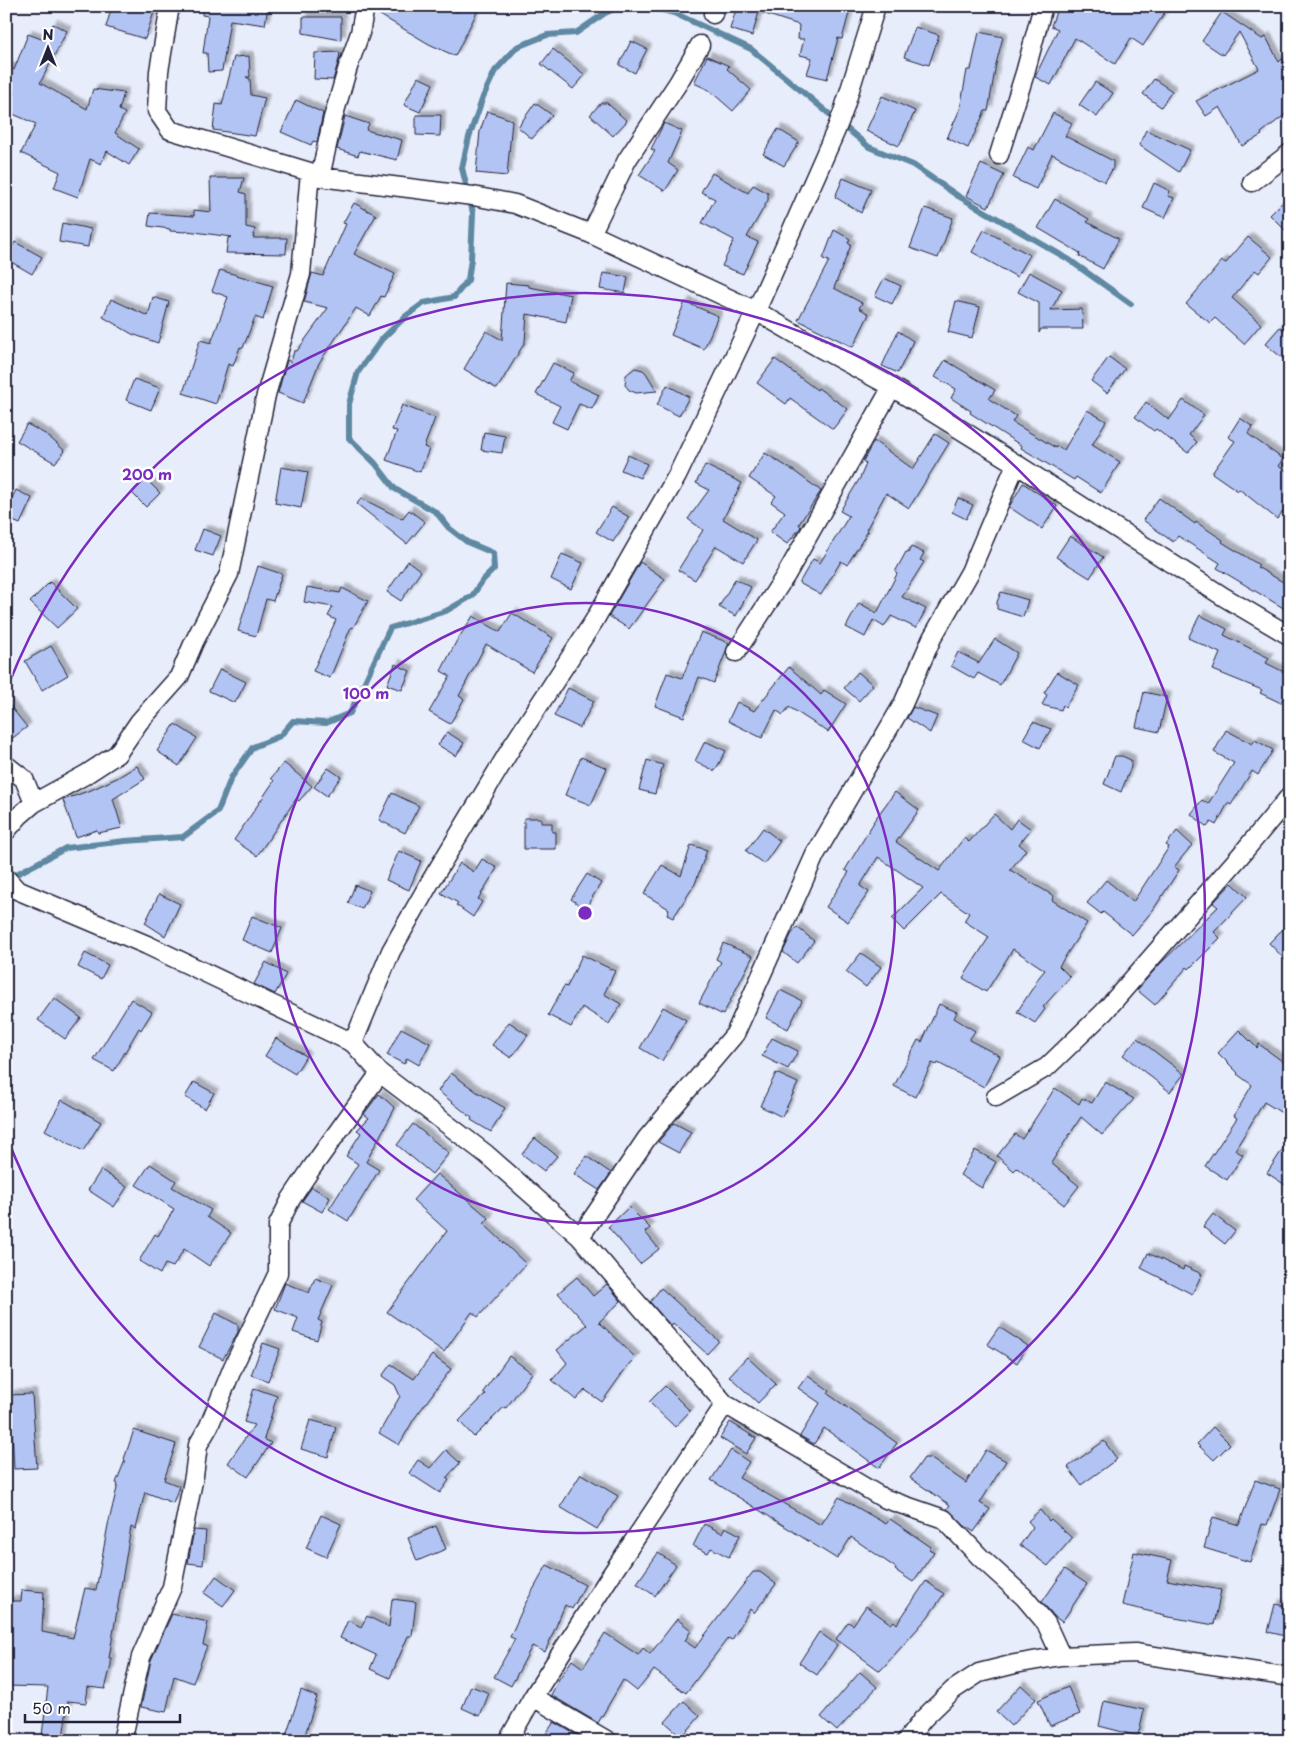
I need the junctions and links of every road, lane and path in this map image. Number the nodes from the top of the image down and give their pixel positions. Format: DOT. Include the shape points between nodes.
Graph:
graph roads {
  1 [pos="170,6"];
  2 [pos="365,6"];
  3 [pos="876,6"];
  4 [pos="1043,6"];
  5 [pos="700,45"];
  6 [pos="1290,153"];
  7 [pos="999,155"];
  8 [pos="315,175"];
  9 [pos="1252,182"];
  10 [pos="591,234"];
  11 [pos="756,311"];
  12 [pos="892,387"];
  13 [pos="1016,464"];
  14 [pos="1290,636"];
  15 [pos="736,652"];
  16 [pos="6,765"];
  17 [pos="1290,796"];
  18 [pos="34,802"];
  19 [pos="6,831"];
  20 [pos="10,889"];
  21 [pos="353,1043"];
  22 [pos="380,1073"];
  23 [pos="996,1096"];
  24 [pos="580,1237"];
  25 [pos="725,1404"];
  26 [pos="1061,1656"];
  27 [pos="1290,1677"];
  28 [pos="534,1696"];
  29 [pos="122,1741"];
  30 [pos="508,1741"];
  31 [pos="608,1741"];
  32 [pos="906,1741"];
  1 -- 8 [label="street" via="158,71 157,111 170,130"];
  2 -- 8 [label="street" via="360,33"];
  3 -- 11 [label="street" via="836,130"];
  4 -- 7 [label="street"];
  5 -- 10 [label="street" via="627,160"];
  6 -- 9 [label="street"];
  8 -- 10 [label="street" via="515,204"];
  8 -- 18 [label="street" via="301,274 266,395 229,574 179,677 138,722 117,754"];
  10 -- 11 [label="street"];
  11 -- 12 [label="street"];
  11 -- 21 [label="street" via="677,476 594,620 508,753 391,951"];
  12 -- 13 [label="street"];
  12 -- 15 [label="street" via="786,575"];
  13 -- 14 [label="street"];
  13 -- 24 [label="street" via="970,572 932,638 903,704 815,855 735,1034 647,1138"];
  16 -- 18 [label="street" via="24,779"];
  17 -- 23 [label="street" via="1104,1012 1048,1067"];
  18 -- 19 [label="street"];
  20 -- 21 [label="street" via="147,945"];
  21 -- 22 [label="street"];
  22 -- 24 [label="street" via="486,1154"];
  22 -- 29 [label="street" via="291,1199 278,1225 278,1273 198,1445 172,1587 141,1658"];
  24 -- 25 [label="street"];
  25 -- 26 [label="street" via="883,1498 944,1519 1046,1623"];
  25 -- 28 [label="street"];
  26 -- 27 [label="street" via="1136,1653"];
  26 -- 32 [label="street" via="979,1673 953,1690"];
  28 -- 30 [label="street"];
  28 -- 31 [label="street"];
}
